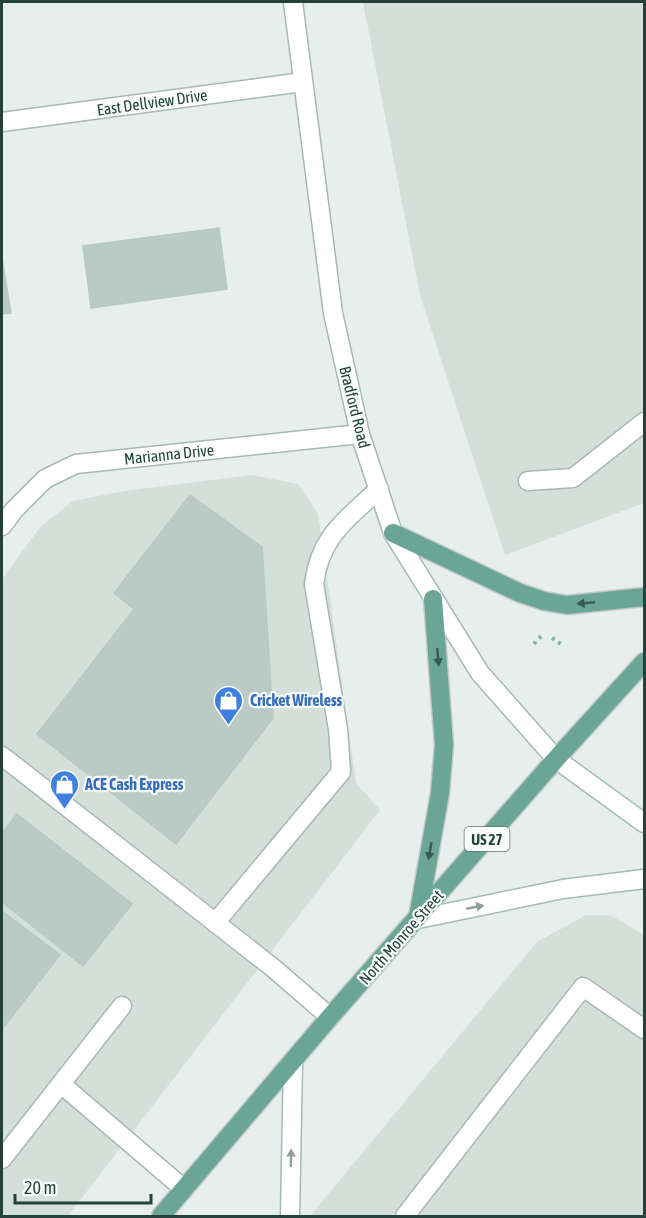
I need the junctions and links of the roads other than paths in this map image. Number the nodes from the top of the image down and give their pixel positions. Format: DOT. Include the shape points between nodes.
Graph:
graph roads {
  1 [pos="293,2"];
  2 [pos="303,82"];
  3 [pos="2,122"];
  4 [pos="645,422"];
  5 [pos="360,434"];
  6 [pos="528,481"];
  7 [pos="380,489"];
  8 [pos="2,526"];
  9 [pos="393,533"];
  10 [pos="645,597"];
  11 [pos="433,599"];
  12 [pos="645,662"];
  13 [pos="2,756"];
  14 [pos="556,759"];
  15 [pos="645,823"];
  16 [pos="645,879"];
  17 [pos="418,918"];
  18 [pos="215,923"];
  19 [pos="122,1006"];
  20 [pos="330,1017"];
  21 [pos="645,1029"];
  22 [pos="292,1062"];
  23 [pos="61,1084"];
  24 [pos="2,1159"];
  25 [pos="184,1189"];
  26 [pos="161,1216"];
  27 [pos="290,1216"];
  28 [pos="405,1216"];
  1 -- 2 [label="street, Bradford Road"];
  2 -- 3 [label="street, East Dellview Drive"];
  2 -- 5 [label="street, Bradford Road" via="333,313"];
  4 -- 6 [label="street" via="573,478"];
  5 -- 7 [label="street, Bradford Road"];
  5 -- 8 [label="street, Marianna Drive" via="76,464 45,479"];
  7 -- 9 [label="street, Bradford Road"];
  7 -- 18 [label="street" via="329,537 314,584 338,729 340,772"];
  10 -- 9 [label="main road, one-way" via="567,605 544,601"];
  9 -- 11 [label="street, Bradford Road"];
  11 -- 14 [label="street, Bradford Road" via="480,673"];
  11 -- 17 [label="main road, one-way" via="444,745 440,794"];
  12 -- 14 [label="main road, North Monroe Street / US 27"];
  13 -- 18 [label="street"];
  14 -- 15 [label="street, Bradford Road"];
  14 -- 17 [label="main road, North Monroe Street / US 27"];
  17 -- 16 [label="street, one-way" via="563,890"];
  17 -- 20 [label="main road, North Monroe Street / US 27"];
  18 -- 20 [label="street"];
  19 -- 23 [label="street"];
  20 -- 22 [label="main road, North Monroe Street / US 27"];
  21 -- 28 [label="street" via="583,987"];
  22 -- 25 [label="main road, North Monroe Street / US 27"];
  27 -- 22 [label="street, one-way"];
  23 -- 24 [label="street"];
  23 -- 25 [label="street"];
  25 -- 26 [label="main road, North Monroe Street / US 27"];
}
